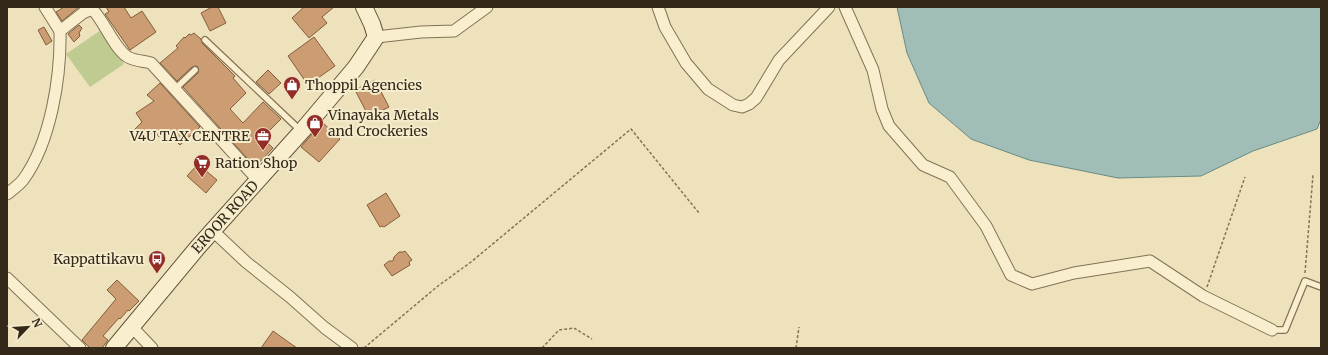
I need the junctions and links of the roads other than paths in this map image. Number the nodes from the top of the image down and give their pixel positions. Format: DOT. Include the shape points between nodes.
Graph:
graph roads {
  1 [pos="45,7"];
  2 [pos="364,7"];
  3 [pos="487,7"];
  4 [pos="658,7"];
  5 [pos="829,7"];
  6 [pos="845,7"];
  7 [pos="60,31"];
  8 [pos="376,37"];
  9 [pos="205,40"];
  10 [pos="195,70"];
  11 [pos="175,89"];
  12 [pos="302,131"];
  13 [pos="258,180"];
  14 [pos="7,194"];
  15 [pos="212,231"];
  16 [pos="7,278"];
  17 [pos="1321,287"];
  18 [pos="132,327"];
  19 [pos="1272,330"];
  20 [pos="80,348"];
  21 [pos="114,348"];
  22 [pos="152,348"];
  23 [pos="352,348"];
  1 -- 7 [label="street"];
  2 -- 8 [label="main road"];
  3 -- 8 [label="street" via="454,31"];
  4 -- 5 [label="street" via="665,27 695,74 708,89 733,105 742,107 756,98 779,60"];
  6 -- 19 [label="street" via="873,70 882,109 889,126 923,165 950,177 986,226 1011,275 1032,284 1074,273 1150,261 1203,296"];
  7 -- 11 [label="street" via="92,9 128,58 151,63"];
  7 -- 14 [label="street" via="57,84 46,135 22,180"];
  8 -- 12 [label="main road, EROOR ROAD" via="356,67"];
  9 -- 12 [label="lane"];
  10 -- 11 [label="lane"];
  11 -- 13 [label="street"];
  12 -- 13 [label="main road, EROOR ROAD"];
  13 -- 15 [label="main road, EROOR ROAD"];
  15 -- 18 [label="main road, EROOR ROAD"];
  15 -- 23 [label="street"];
  16 -- 20 [label="street"];
  17 -- 19 [label="lane" via="1305,281 1285,330"];
  18 -- 21 [label="main road, EROOR ROAD"];
  18 -- 22 [label="street"];
}
